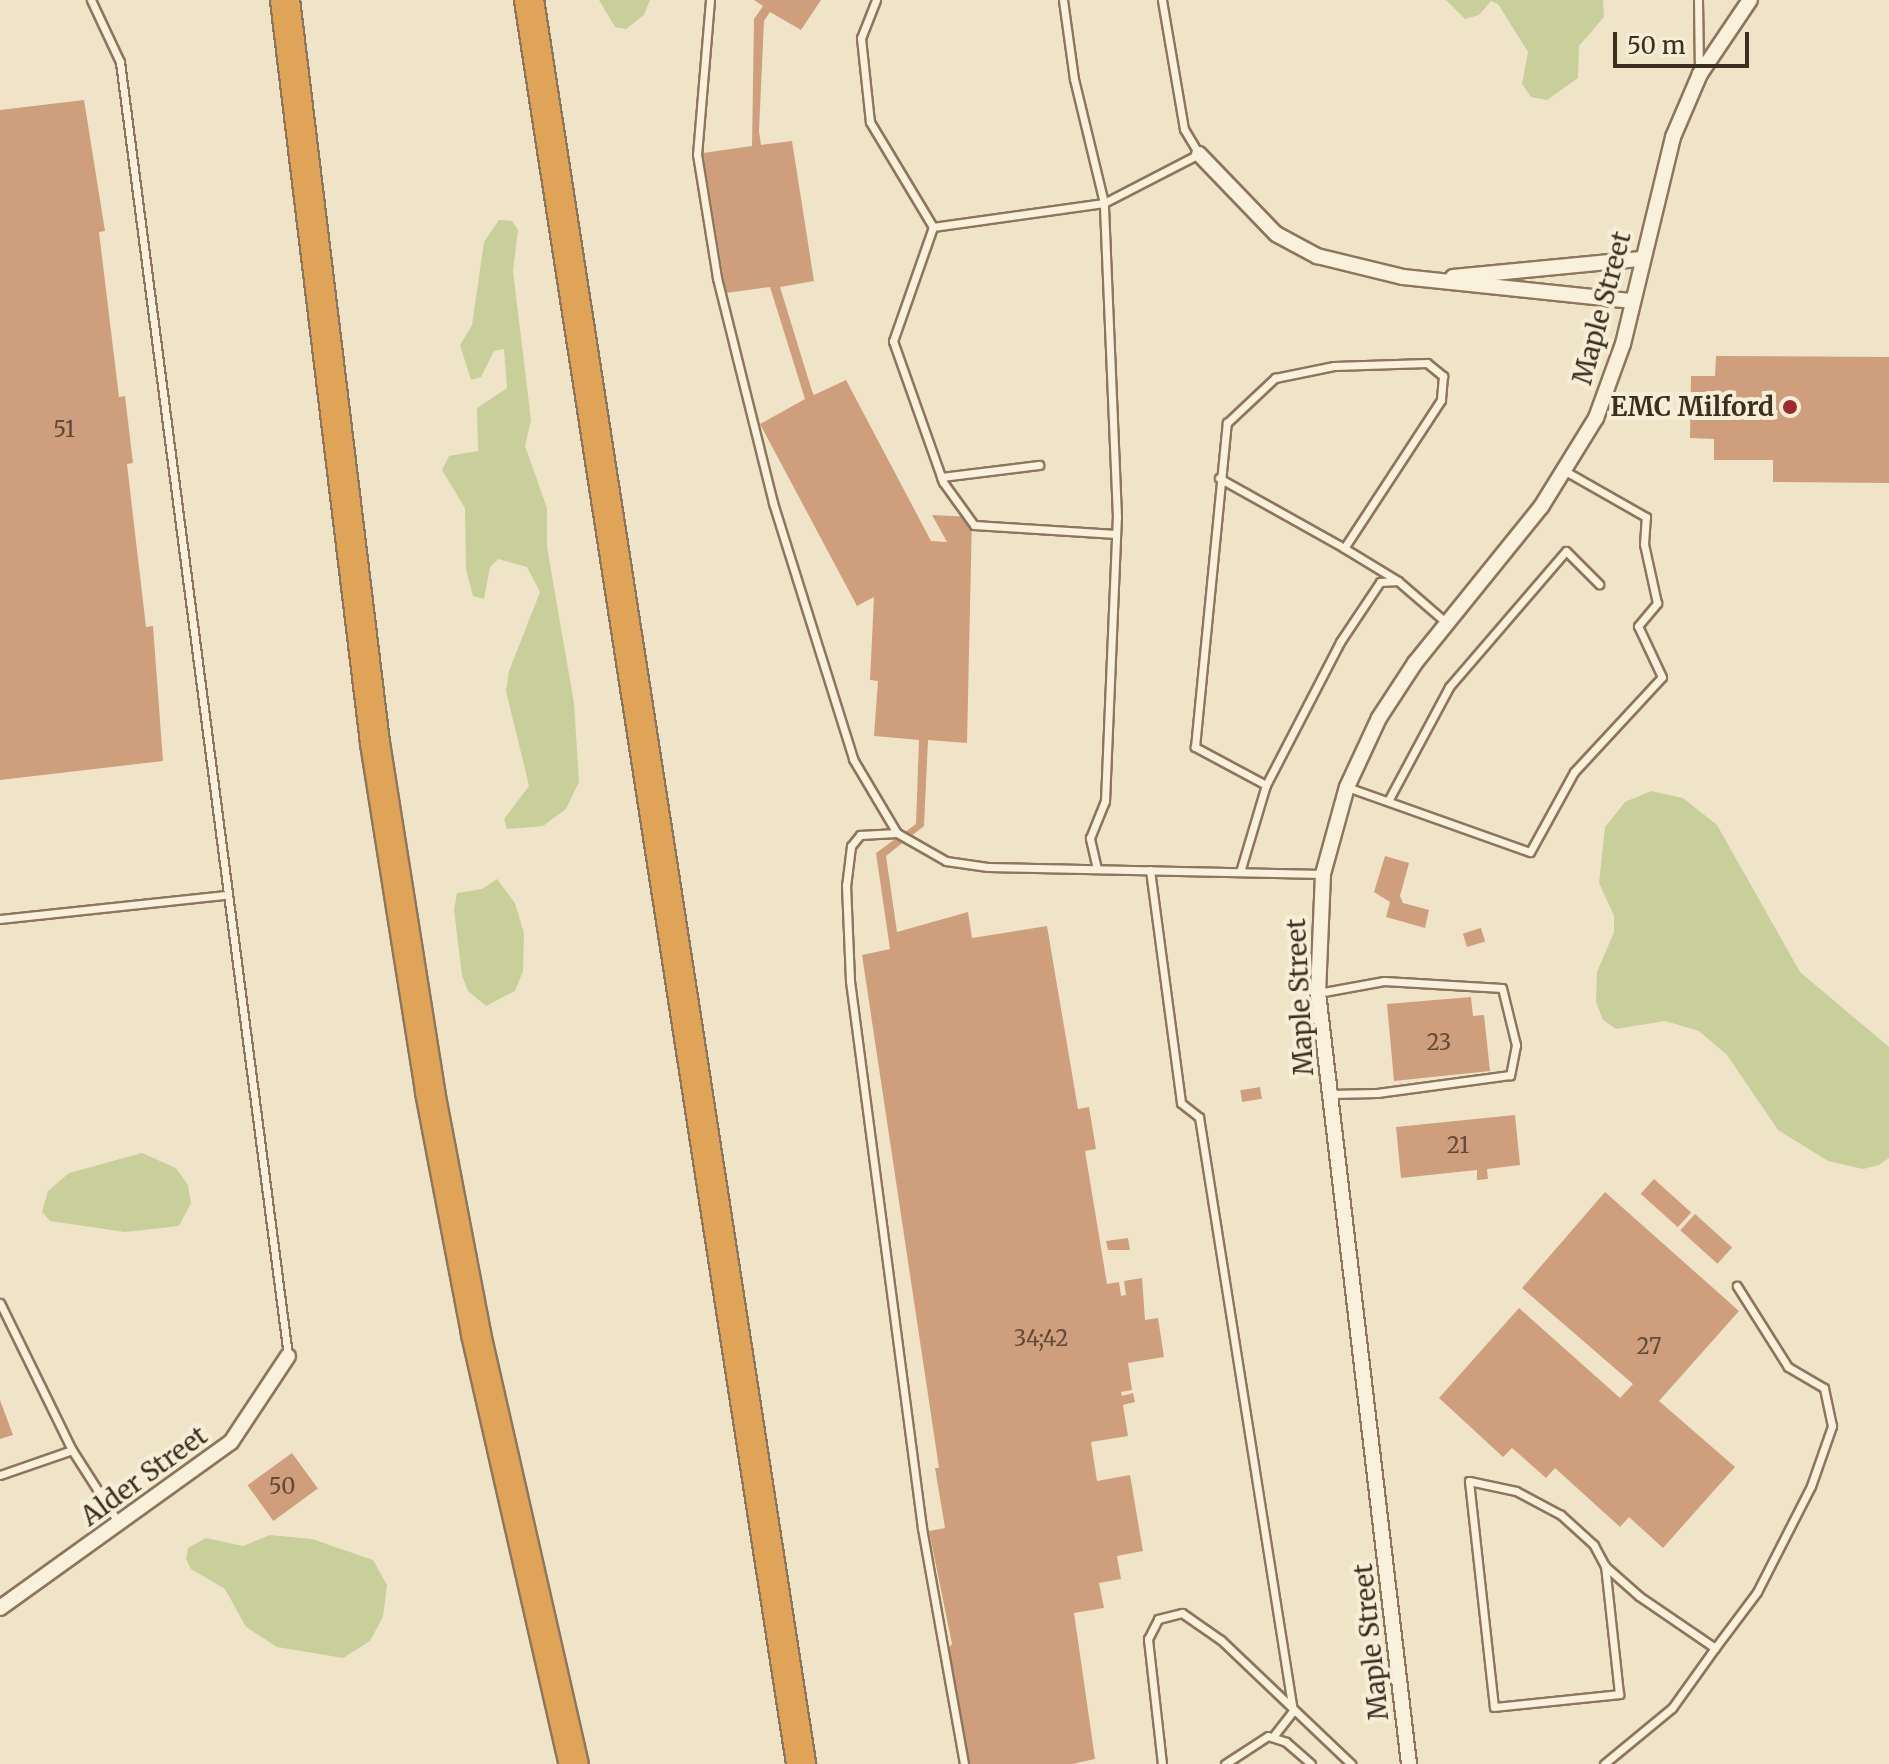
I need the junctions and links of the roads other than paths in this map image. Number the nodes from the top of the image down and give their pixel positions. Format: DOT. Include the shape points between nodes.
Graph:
graph roads {
  1 [pos="91,0"];
  2 [pos="285,0"];
  3 [pos="529,0"];
  4 [pos="710,0"];
  5 [pos="876,0"];
  6 [pos="1063,0"];
  7 [pos="1162,0"];
  8 [pos="1698,0"];
  9 [pos="1750,0"];
  10 [pos="1700,74"];
  11 [pos="1199,154"];
  12 [pos="1104,203"];
  13 [pos="933,227"];
  14 [pos="1641,259"];
  15 [pos="1433,281"];
  16 [pos="1633,301"];
  17 [pos="1039,465"];
  18 [pos="1565,471"];
  19 [pos="941,477"];
  20 [pos="1219,478"];
  21 [pos="1116,534"];
  22 [pos="1344,548"];
  23 [pos="1398,581"];
  24 [pos="1599,584"];
  25 [pos="1448,624"];
  26 [pos="1266,785"];
  27 [pos="1347,787"];
  28 [pos="1388,801"];
  29 [pos="897,833"];
  30 [pos="1097,869"];
  31 [pos="1150,870"];
  32 [pos="1240,872"];
  33 [pos="1323,874"];
  34 [pos="225,895"];
  35 [pos="0,919"];
  36 [pos="1318,993"];
  37 [pos="1330,1094"];
  38 [pos="1737,1286"];
  39 [pos="0,1303"];
  40 [pos="288,1356"];
  41 [pos="72,1450"];
  42 [pos="0,1475"];
  43 [pos="119,1524"];
  44 [pos="1605,1566"];
  45 [pos="0,1608"];
  46 [pos="1715,1648"];
  47 [pos="1293,1711"];
  48 [pos="1273,1737"];
  49 [pos="574,1764"];
  50 [pos="801,1764"];
  51 [pos="964,1764"];
  52 [pos="1162,1764"];
  53 [pos="1225,1764"];
  54 [pos="1311,1764"];
  55 [pos="1351,1764"];
  56 [pos="1409,1764"];
  57 [pos="1604,1764"];
  1 -- 34 [label="lane" via="120,62"];
  2 -- 49 [label="highway" via="375,743 430,1092 479,1350"];
  3 -- 50 [label="highway"];
  4 -- 29 [label="lane" via="697,154 717,278 773,503 853,759"];
  5 -- 13 [label="lane" via="861,38 870,122"];
  6 -- 12 [label="lane" via="1074,79"];
  7 -- 11 [label="lane" via="1184,129"];
  8 -- 10 [label="lane"];
  9 -- 10 [label="street, Maple Street"];
  10 -- 14 [label="street, Maple Street" via="1669,148"];
  11 -- 12 [label="lane"];
  11 -- 15 [label="street" via="1256,216 1297,248 1359,269"];
  12 -- 13 [label="lane"];
  12 -- 21 [label="lane"];
  13 -- 19 [label="lane" via="893,341"];
  14 -- 15 [label="street"];
  14 -- 16 [label="street, Maple Street"];
  15 -- 16 [label="street"];
  16 -- 18 [label="street, Maple Street" via="1606,394"];
  17 -- 19 [label="lane"];
  18 -- 25 [label="street, Maple Street"];
  18 -- 28 [label="lane" via="1646,517 1644,544 1657,603 1638,626 1662,677 1574,772 1530,852"];
  19 -- 21 [label="lane" via="974,525"];
  20 -- 22 [label="lane"];
  20 -- 22 [label="lane" via="1227,423 1275,378 1334,366 1427,363 1443,376 1441,400"];
  20 -- 26 [label="lane" via="1195,747"];
  21 -- 30 [label="lane" via="1105,801 1090,838"];
  22 -- 23 [label="lane"];
  23 -- 25 [label="lane"];
  23 -- 26 [label="lane" via="1380,582 1340,642"];
  24 -- 28 [label="lane" via="1566,551 1449,687"];
  25 -- 27 [label="street, Maple Street" via="1400,684"];
  26 -- 32 [label="lane"];
  27 -- 28 [label="lane"];
  27 -- 33 [label="street, Maple Street"];
  29 -- 30 [label="lane" via="946,861"];
  29 -- 51 [label="lane" via="860,835 851,846 846,885 850,981 922,1528"];
  30 -- 31 [label="lane"];
  31 -- 32 [label="lane"];
  31 -- 47 [label="lane" via="1181,1103 1199,1117"];
  32 -- 33 [label="lane"];
  33 -- 36 [label="street, Maple Street"];
  34 -- 35 [label="lane"];
  34 -- 40 [label="lane"];
  36 -- 37 [label="street, Maple Street"];
  36 -- 37 [label="lane" via="1384,981 1502,988 1516,1045 1510,1075"];
  37 -- 56 [label="street, Maple Street"];
  38 -- 46 [label="lane" via="1788,1367 1824,1388 1832,1426 1811,1486 1757,1592"];
  39 -- 41 [label="lane"];
  40 -- 43 [label="street, Alder Street" via="231,1442"];
  41 -- 42 [label="lane"];
  41 -- 43 [label="lane"];
  43 -- 45 [label="street, Alder Street"];
  44 -- 44 [label="lane" via="1619,1694 1494,1707 1469,1481 1516,1491 1561,1515 1594,1545"];
  44 -- 46 [label="lane"];
  46 -- 57 [label="lane" via="1672,1708"];
  47 -- 48 [label="lane"];
  47 -- 52 [label="lane" via="1190,1616 1165,1615 1154,1624 1147,1651"];
  47 -- 55 [label="lane"];
  48 -- 53 [label="lane" via="1255,1741"];
  48 -- 54 [label="lane"];
}
